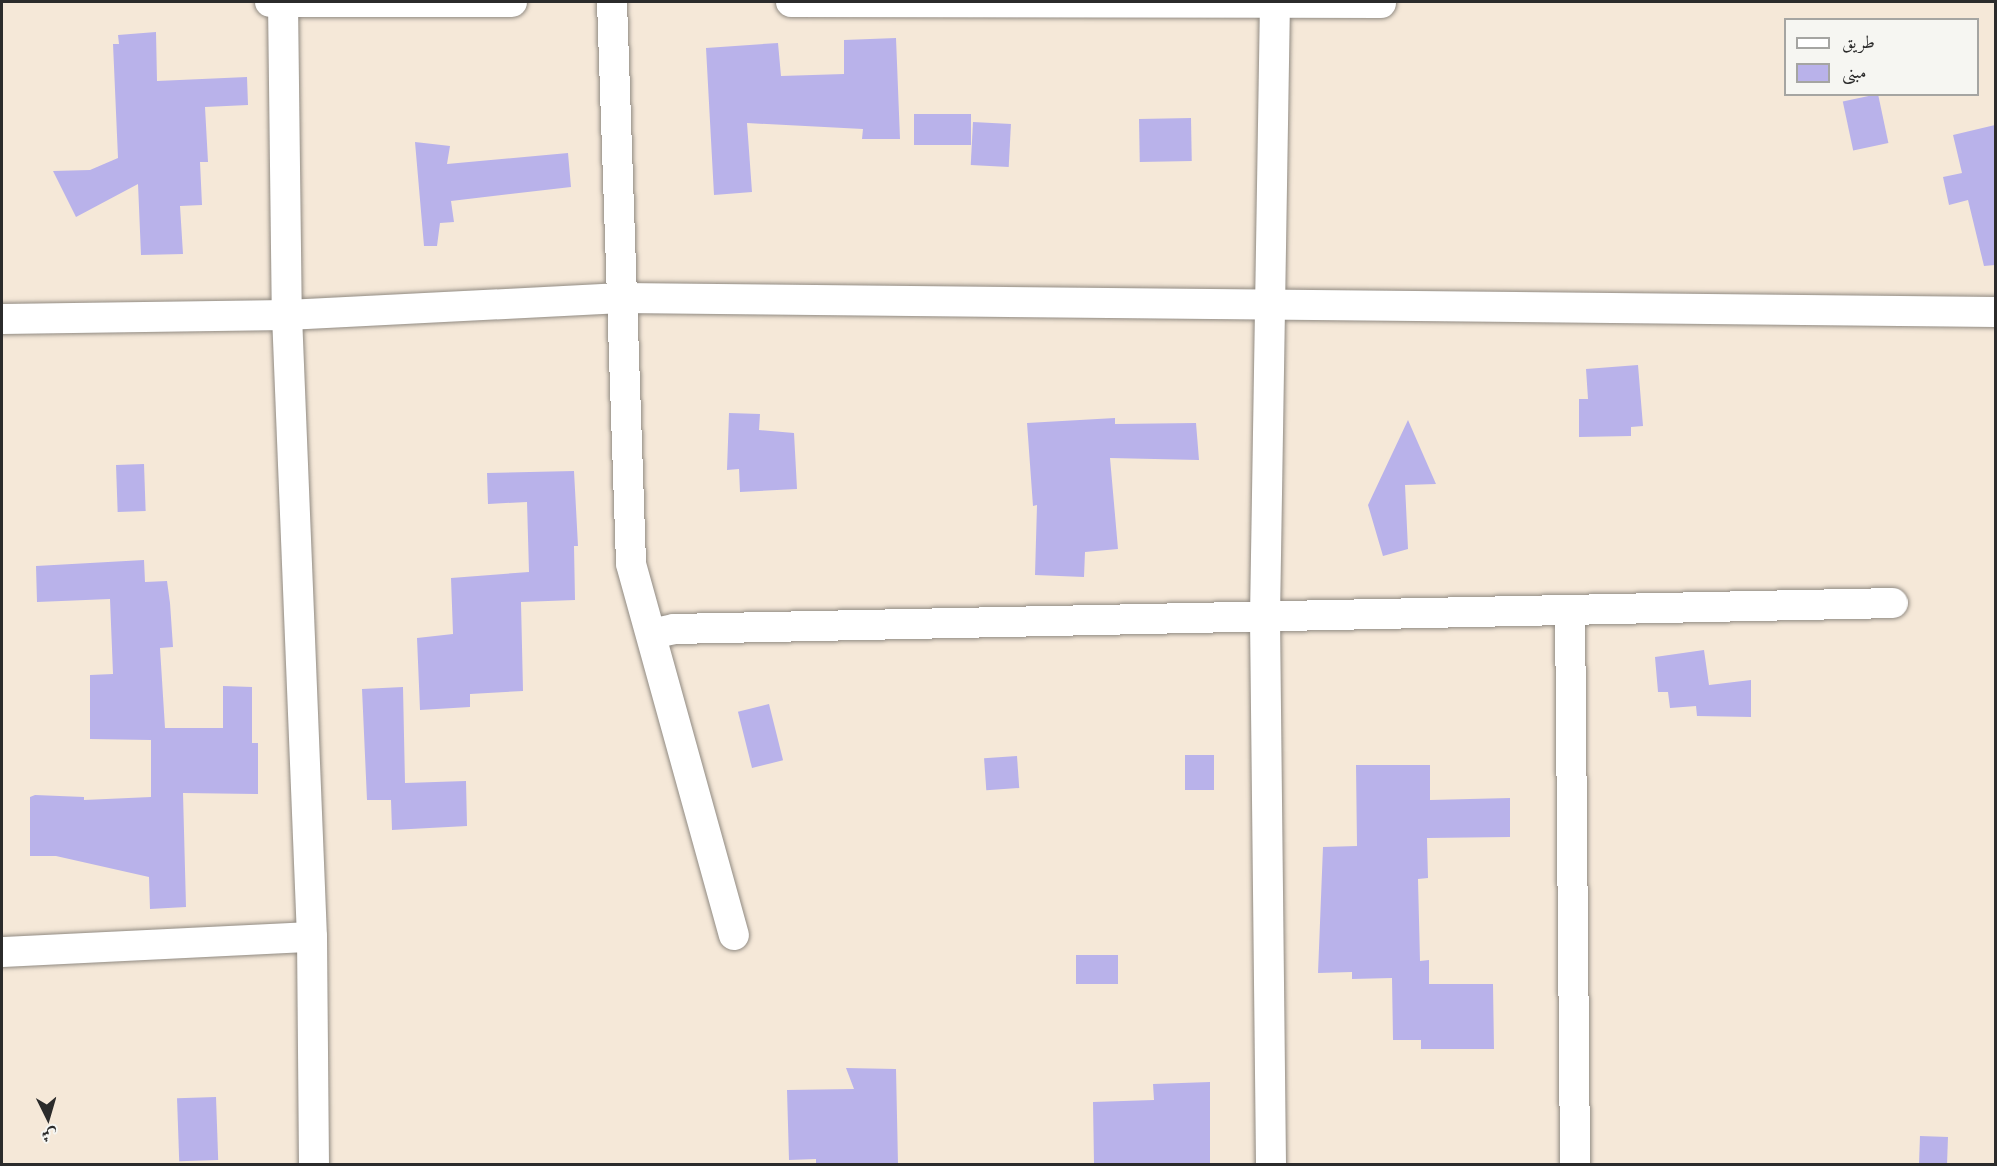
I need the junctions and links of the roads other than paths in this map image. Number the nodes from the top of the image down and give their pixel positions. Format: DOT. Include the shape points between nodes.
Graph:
graph roads {
  1 [pos="279,2"];
  2 [pos="512,2"];
  3 [pos="612,2"];
  4 [pos="791,2"];
  5 [pos="1275,2"];
  6 [pos="1380,3"];
  7 [pos="622,298"];
  8 [pos="1273,303"];
  9 [pos="1995,312"];
  10 [pos="287,315"];
  11 [pos="2,319"];
  12 [pos="1893,603"];
  13 [pos="1570,610"];
  14 [pos="1265,617"];
  15 [pos="651,634"];
  16 [pos="734,935"];
  17 [pos="312,938"];
  18 [pos="2,952"];
  19 [pos="314,1164"];
  20 [pos="1271,1164"];
  21 [pos="1575,1164"];
  1 -- 2 [label="street"];
  1 -- 10 [label="street"];
  3 -- 7 [label="street"];
  4 -- 5 [label="street"];
  5 -- 6 [label="street"];
  5 -- 8 [label="street"];
  7 -- 8 [label="street"];
  7 -- 10 [label="street"];
  7 -- 15 [label="street" via="631,564"];
  8 -- 9 [label="street"];
  8 -- 14 [label="street"];
  10 -- 11 [label="street"];
  10 -- 17 [label="street"];
  12 -- 13 [label="street"];
  13 -- 14 [label="street"];
  13 -- 21 [label="street"];
  14 -- 15 [label="street" via="674,629"];
  14 -- 20 [label="street"];
  15 -- 16 [label="street"];
  17 -- 18 [label="street"];
  17 -- 19 [label="street"];
}
